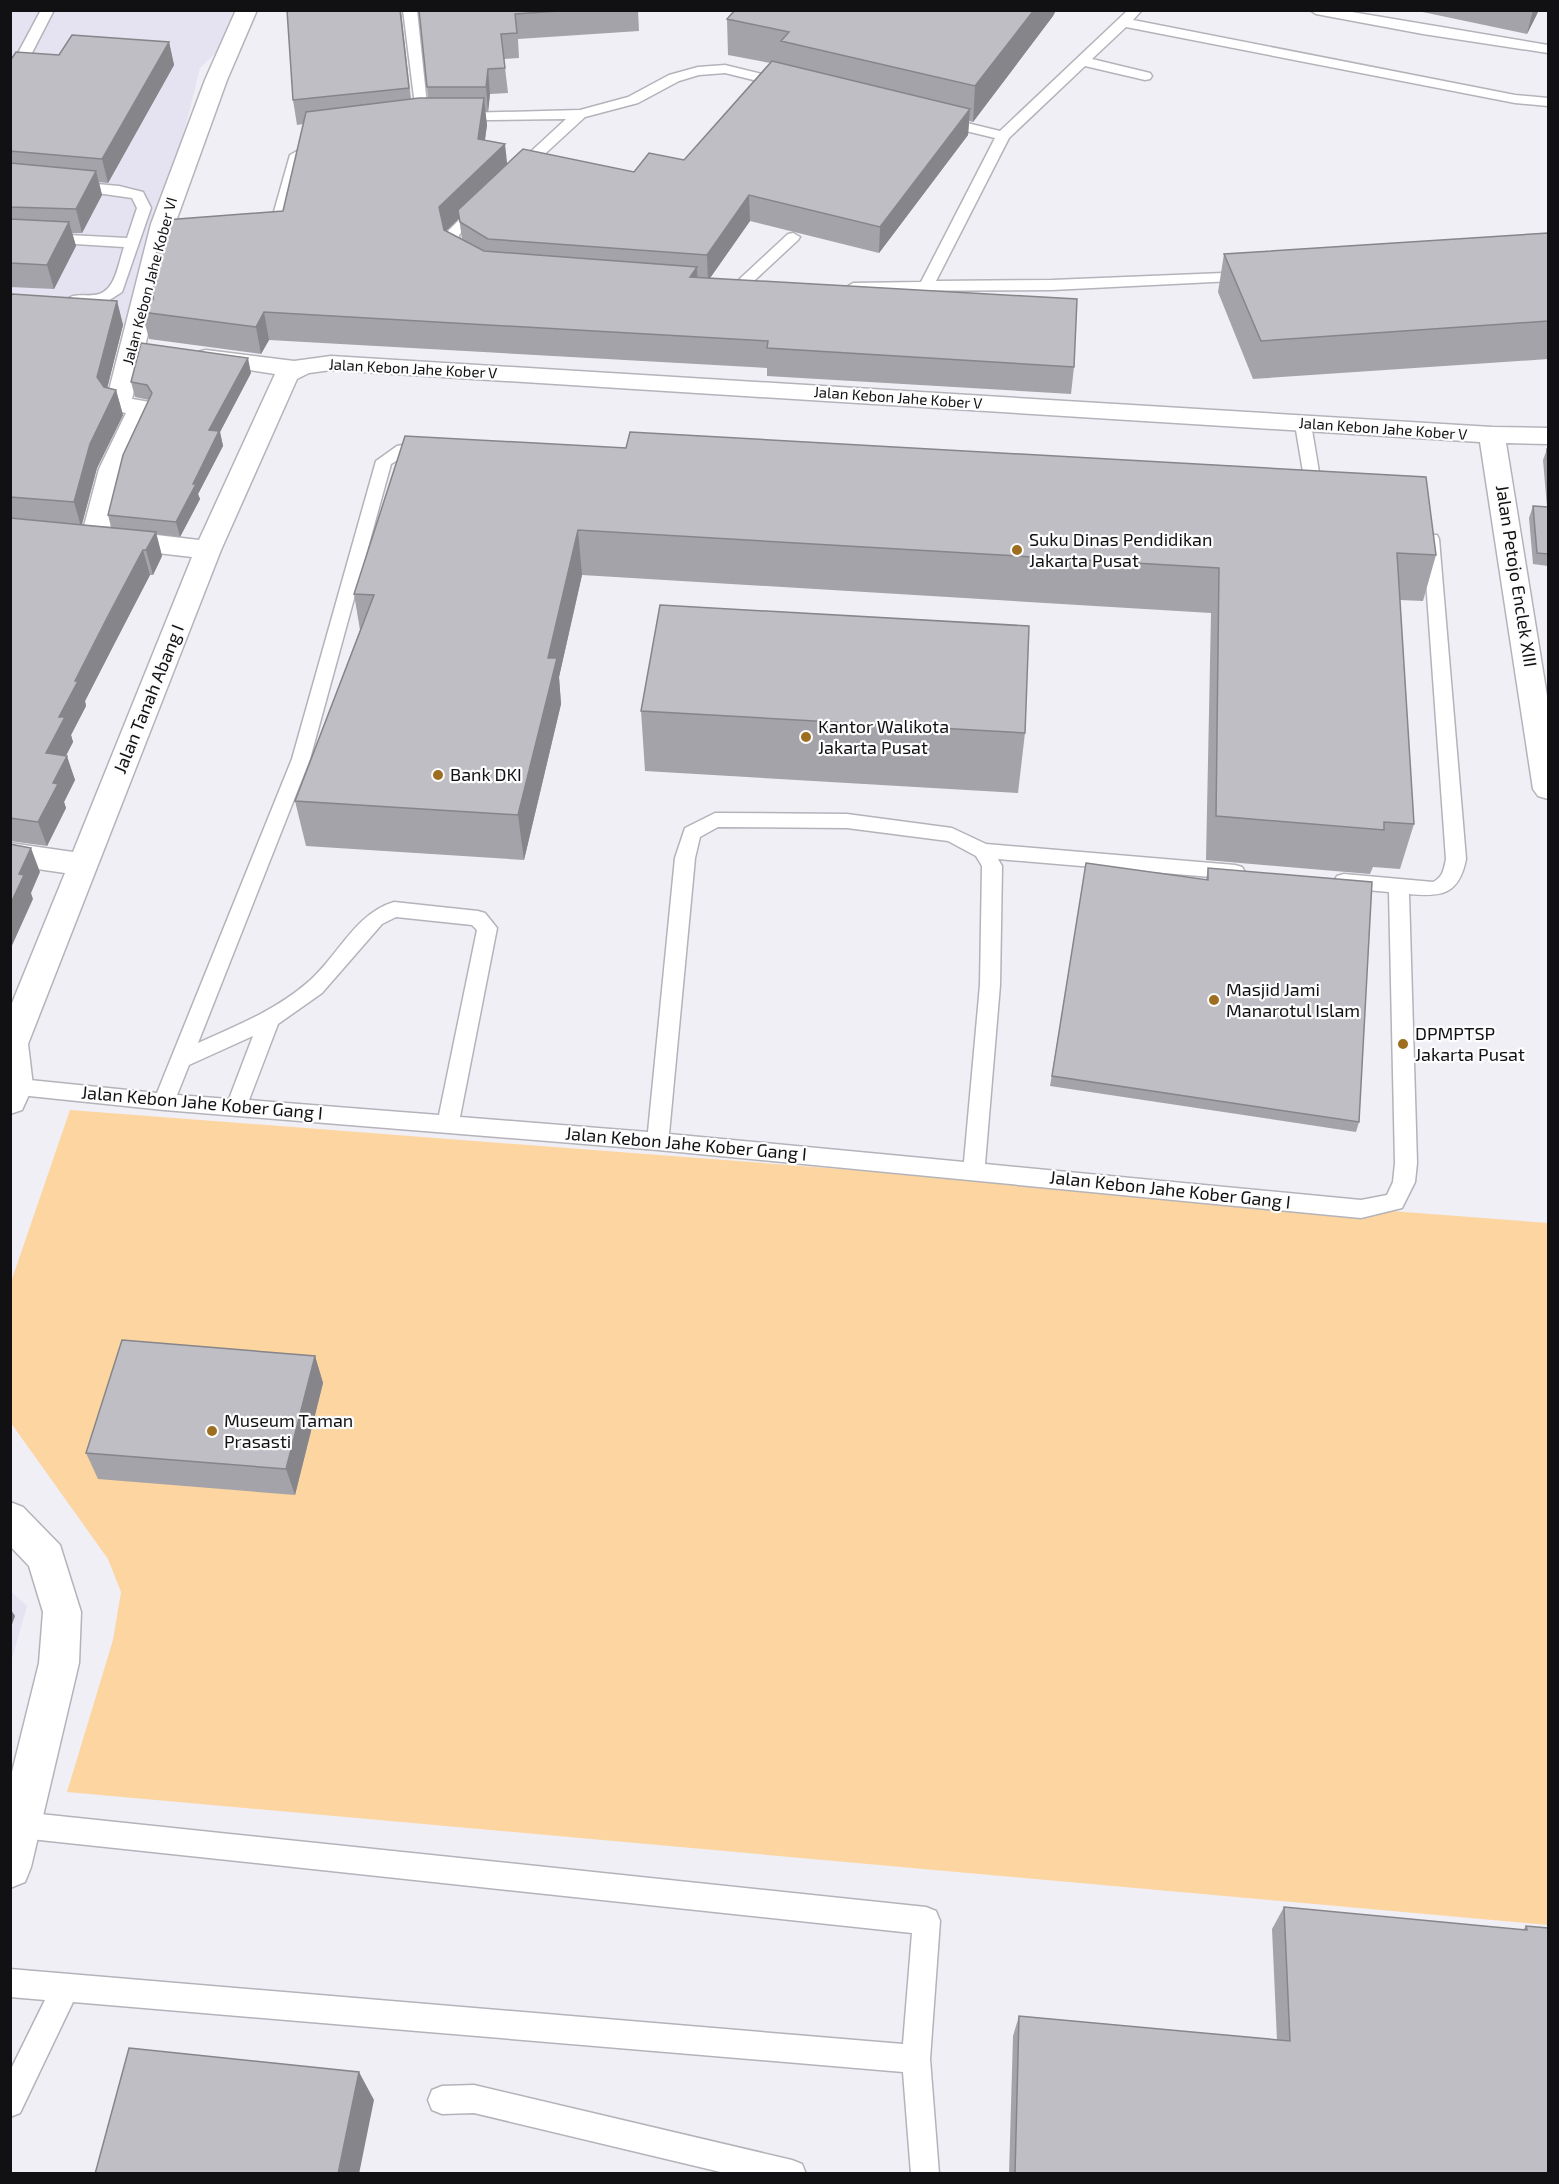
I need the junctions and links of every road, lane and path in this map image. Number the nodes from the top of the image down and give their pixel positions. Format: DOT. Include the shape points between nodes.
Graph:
graph roads {
  1 [pos="48,10"];
  2 [pos="247,10"];
  3 [pos="410,10"];
  4 [pos="1136,10"];
  5 [pos="1316,10"];
  6 [pos="1122,22"];
  7 [pos="10,45"];
  8 [pos="30,45"];
  9 [pos="1548,50"];
  10 [pos="1081,61"];
  11 [pos="1144,76"];
  12 [pos="10,82"];
  13 [pos="794,86"];
  14 [pos="1548,102"];
  15 [pos="580,114"];
  16 [pos="933,119"];
  17 [pos="1003,136"];
  18 [pos="300,146"];
  19 [pos="511,178"];
  20 [pos="54,184"];
  21 [pos="494,194"];
  22 [pos="278,222"];
  23 [pos="10,236"];
  24 [pos="793,237"];
  25 [pos="132,243"];
  26 [pos="479,267"];
  27 [pos="1261,276"];
  28 [pos="926,286"];
  29 [pos="840,289"];
  30 [pos="759,290"];
  31 [pos="54,300"];
  32 [pos="188,355"];
  33 [pos="300,367"];
  34 [pos="1304,424"];
  35 [pos="1492,435"];
  36 [pos="1548,436"];
  37 [pos="442,446"];
  38 [pos="1336,497"];
  39 [pos="1430,527"];
  40 [pos="208,549"];
  41 [pos="1548,789"];
  42 [pos="982,851"];
  43 [pos="10,854"];
  44 [pos="83,864"];
  45 [pos="1256,874"];
  46 [pos="1328,880"];
  47 [pos="1399,886"];
  48 [pos="270,1019"];
  49 [pos="12,1048"];
  50 [pos="180,1060"];
  51 [pos="13,1091"];
  52 [pos="164,1102"];
  53 [pos="236,1107"];
  54 [pos="448,1123"];
  55 [pos="658,1141"];
  56 [pos="974,1171"];
  57 [pos="10,1519"];
  58 [pos="21,1825"];
  59 [pos="10,1867"];
  60 [pos="10,1983"];
  61 [pos="65,1988"];
  62 [pos="916,2059"];
  63 [pos="442,2100"];
  64 [pos="10,2103"];
  65 [pos="792,2174"];
  66 [pos="925,2174"];
  1 -- 8 [label="lane"];
  2 -- 40 [label="street, Jalan Kebon Jahe Kober VI" via="216,80 163,224 144,348 119,404 141,406 82,536"];
  3 -- 15 [label="lane" via="416,119"];
  4 -- 6 [label="lane"];
  5 -- 9 [label="lane"];
  6 -- 10 [label="lane"];
  6 -- 14 [label="lane" via="1515,99"];
  7 -- 8 [label="lane"];
  8 -- 12 [label="lane"];
  10 -- 11 [label="lane"];
  10 -- 17 [label="lane"];
  13 -- 15 [label="lane" via="725,69 698,71 674,78 633,99"];
  15 -- 19 [label="lane"];
  16 -- 17 [label="lane"];
  17 -- 28 [label="lane"];
  18 -- 22 [label="lane"];
  20 -- 25 [label="lane" via="138,195 144,208"];
  21 -- 26 [label="lane" via="452,234 454,252"];
  23 -- 25 [label="lane"];
  24 -- 30 [label="lane" via="730,290"];
  25 -- 31 [label="lane" via="117,289 100,301"];
  27 -- 28 [label="lane" via="1165,282"];
  28 -- 29 [label="lane"];
  32 -- 33 [label="street, Jalan Kebon Jahe Kober V"];
  33 -- 34 [label="street, Jalan Kebon Jahe Kober V" via="343,364"];
  33 -- 40 [label="street, Jalan Tanah Abang I" via="285,377"];
  34 -- 35 [label="street, Jalan Kebon Jahe Kober V"];
  34 -- 38 [label="lane" via="1309,496"];
  35 -- 36 [label="street, Jalan Kebon Jahe Kober V"];
  35 -- 41 [label="street, Jalan Petojo Enclek XIII"];
  37 -- 50 [label="lane" via="414,447 384,461 301,759"];
  39 -- 47 [label="lane" via="1456,859 1453,875 1440,888"];
  40 -- 44 [label="street, Jalan Tanah Abang I"];
  42 -- 45 [label="lane"];
  42 -- 55 [label="lane" via="952,836 847,821 715,820 692,833 685,858"];
  42 -- 56 [label="lane" via="992,866 990,985"];
  43 -- 44 [label="street"];
  44 -- 49 [label="street, Jalan Tanah Abang I"];
  46 -- 47 [label="lane"];
  47 -- 56 [label="lane, Jalan Kebon Jahe Kober Gang I" via="1406,1163 1404,1182 1394,1202 1361,1209"];
  48 -- 50 [label="lane"];
  48 -- 53 [label="lane"];
  48 -- 54 [label="lane" via="315,988 375,919 394,909 478,918 487,928"];
  49 -- 51 [label="street, Jalan Tanah Abang I"];
  50 -- 52 [label="lane"];
  51 -- 52 [label="lane, Jalan Kebon Jahe Kober Gang I"];
  52 -- 53 [label="lane, Jalan Kebon Jahe Kober Gang I"];
  53 -- 54 [label="lane, Jalan Kebon Jahe Kober Gang I"];
  54 -- 55 [label="lane, Jalan Kebon Jahe Kober Gang I"];
  55 -- 56 [label="lane, Jalan Kebon Jahe Kober Gang I"];
  57 -- 58 [label="street" via="46,1557 62,1612 58,1663"];
  58 -- 59 [label="street"];
  58 -- 62 [label="lane" via="926,1921"];
  60 -- 61 [label="lane"];
  61 -- 62 [label="lane"];
  61 -- 64 [label="lane"];
  62 -- 66 [label="lane"];
  63 -- 65 [label="lane" via="474,2099"];
}
